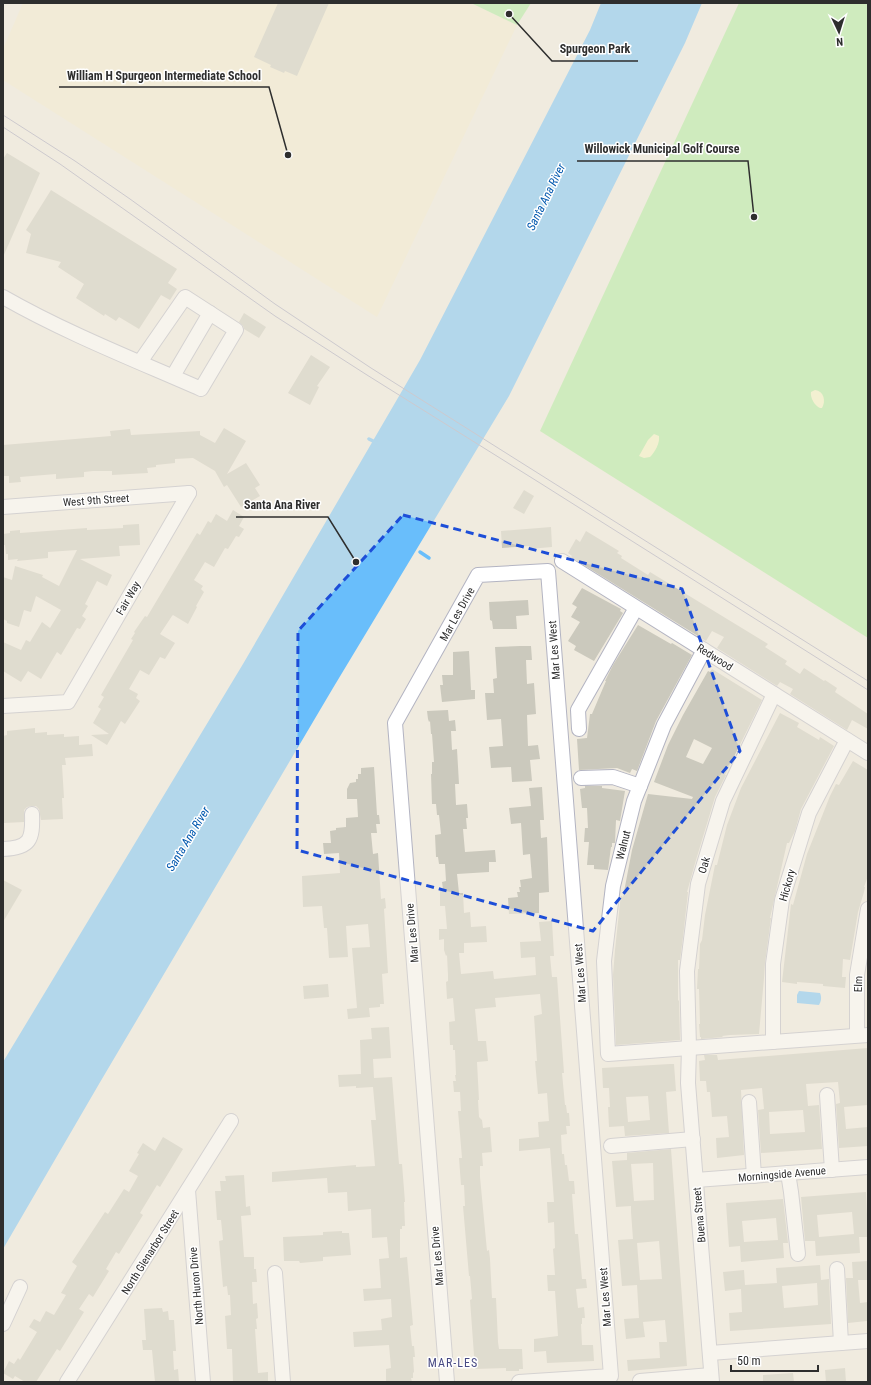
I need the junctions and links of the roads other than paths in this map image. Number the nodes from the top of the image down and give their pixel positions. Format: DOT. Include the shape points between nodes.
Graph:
graph roads {
  1 [pos="3,297"];
  2 [pos="210,313"];
  3 [pos="140,362"];
  4 [pos="173,376"];
  5 [pos="189,493"];
  6 [pos="3,507"];
  7 [pos="562,561"];
  8 [pos="548,571"];
  9 [pos="636,608"];
  10 [pos="704,650"];
  11 [pos="774,694"];
  12 [pos="3,706"];
  13 [pos="579,729"];
  14 [pos="847,740"];
  15 [pos="868,753"];
  16 [pos="581,778"];
  17 [pos="640,786"];
  18 [pos="32,814"];
  19 [pos="3,849"];
  20 [pos="868,909"];
  21 [pos="863,1035"];
  22 [pos="773,1042"];
  23 [pos="689,1048"];
  24 [pos="827,1095"];
  25 [pos="749,1102"];
  26 [pos="230,1121"];
  27 [pos="692,1139"];
  28 [pos="611,1146"];
  29 [pos="868,1167"];
  30 [pos="832,1170"];
  31 [pos="788,1173"];
  32 [pos="754,1176"];
  33 [pos="696,1180"];
  34 [pos="188,1190"];
  35 [pos="798,1254"];
  36 [pos="837,1269"];
  37 [pos="275,1274"];
  38 [pos="20,1287"];
  39 [pos="3,1324"];
  40 [pos="868,1341"];
  41 [pos="841,1343"];
  42 [pos="710,1353"];
  43 [pos="712,1378"];
  44 [pos="640,1381"];
  45 [pos="68,1382"];
  46 [pos="204,1382"];
  47 [pos="283,1382"];
  48 [pos="447,1382"];
  49 [pos="519,1382"];
  1 -- 3 [label="street" via="25,310"];
  2 -- 3 [label="street" via="185,298"];
  2 -- 4 [label="street"];
  2 -- 4 [label="street" via="236,330 201,389"];
  3 -- 4 [label="street"];
  5 -- 6 [label="street, West 9th Street"];
  5 -- 12 [label="street, Fair Way" via="68,702"];
  7 -- 9 [label="street, Redwood"];
  8 -- 48 [label="street, Mar Les Drive" via="478,575 395,723"];
  8 -- 49 [label="street, Mar Les West" via="611,1376"];
  9 -- 10 [label="street, Redwood"];
  9 -- 13 [label="street" via="578,710"];
  10 -- 11 [label="street, Redwood"];
  10 -- 17 [label="street, Walnut" via="664,725"];
  11 -- 14 [label="street, Redwood"];
  11 -- 23 [label="street, Oak" via="723,801 698,884 687,971"];
  14 -- 15 [label="street, Redwood"];
  14 -- 22 [label="street, Hickory" via="809,813 782,900 773,964"];
  16 -- 17 [label="street" via="613,777"];
  17 -- 23 [label="street, Walnut" via="613,886 604,961 608,1054"];
  18 -- 19 [label="street" via="33,829 29,840 18,848"];
  20 -- 21 [label="street, Elm" via="857,975"];
  21 -- 22 [label="street"];
  22 -- 23 [label="street"];
  23 -- 27 [label="street, Buena Street" via="688,1083"];
  24 -- 30 [label="street"];
  25 -- 32 [label="street"];
  26 -- 34 [label="street, North Glenarbor Street"];
  27 -- 28 [label="street"];
  27 -- 33 [label="street, Buena Street"];
  29 -- 30 [label="street, Morningside Avenue"];
  30 -- 31 [label="street, Morningside Avenue"];
  31 -- 32 [label="street, Morningside Avenue"];
  31 -- 35 [label="street"];
  32 -- 33 [label="street, Morningside Avenue"];
  33 -- 42 [label="street, Buena Street"];
  34 -- 45 [label="street, North Glenarbor Street"];
  34 -- 46 [label="street, North Huron Drive"];
  36 -- 41 [label="street"];
  37 -- 47 [label="street"];
  38 -- 39 [label="street"];
  40 -- 41 [label="street"];
  41 -- 42 [label="street"];
  42 -- 43 [label="street, Buena Street"];
  43 -- 44 [label="street"];
}
